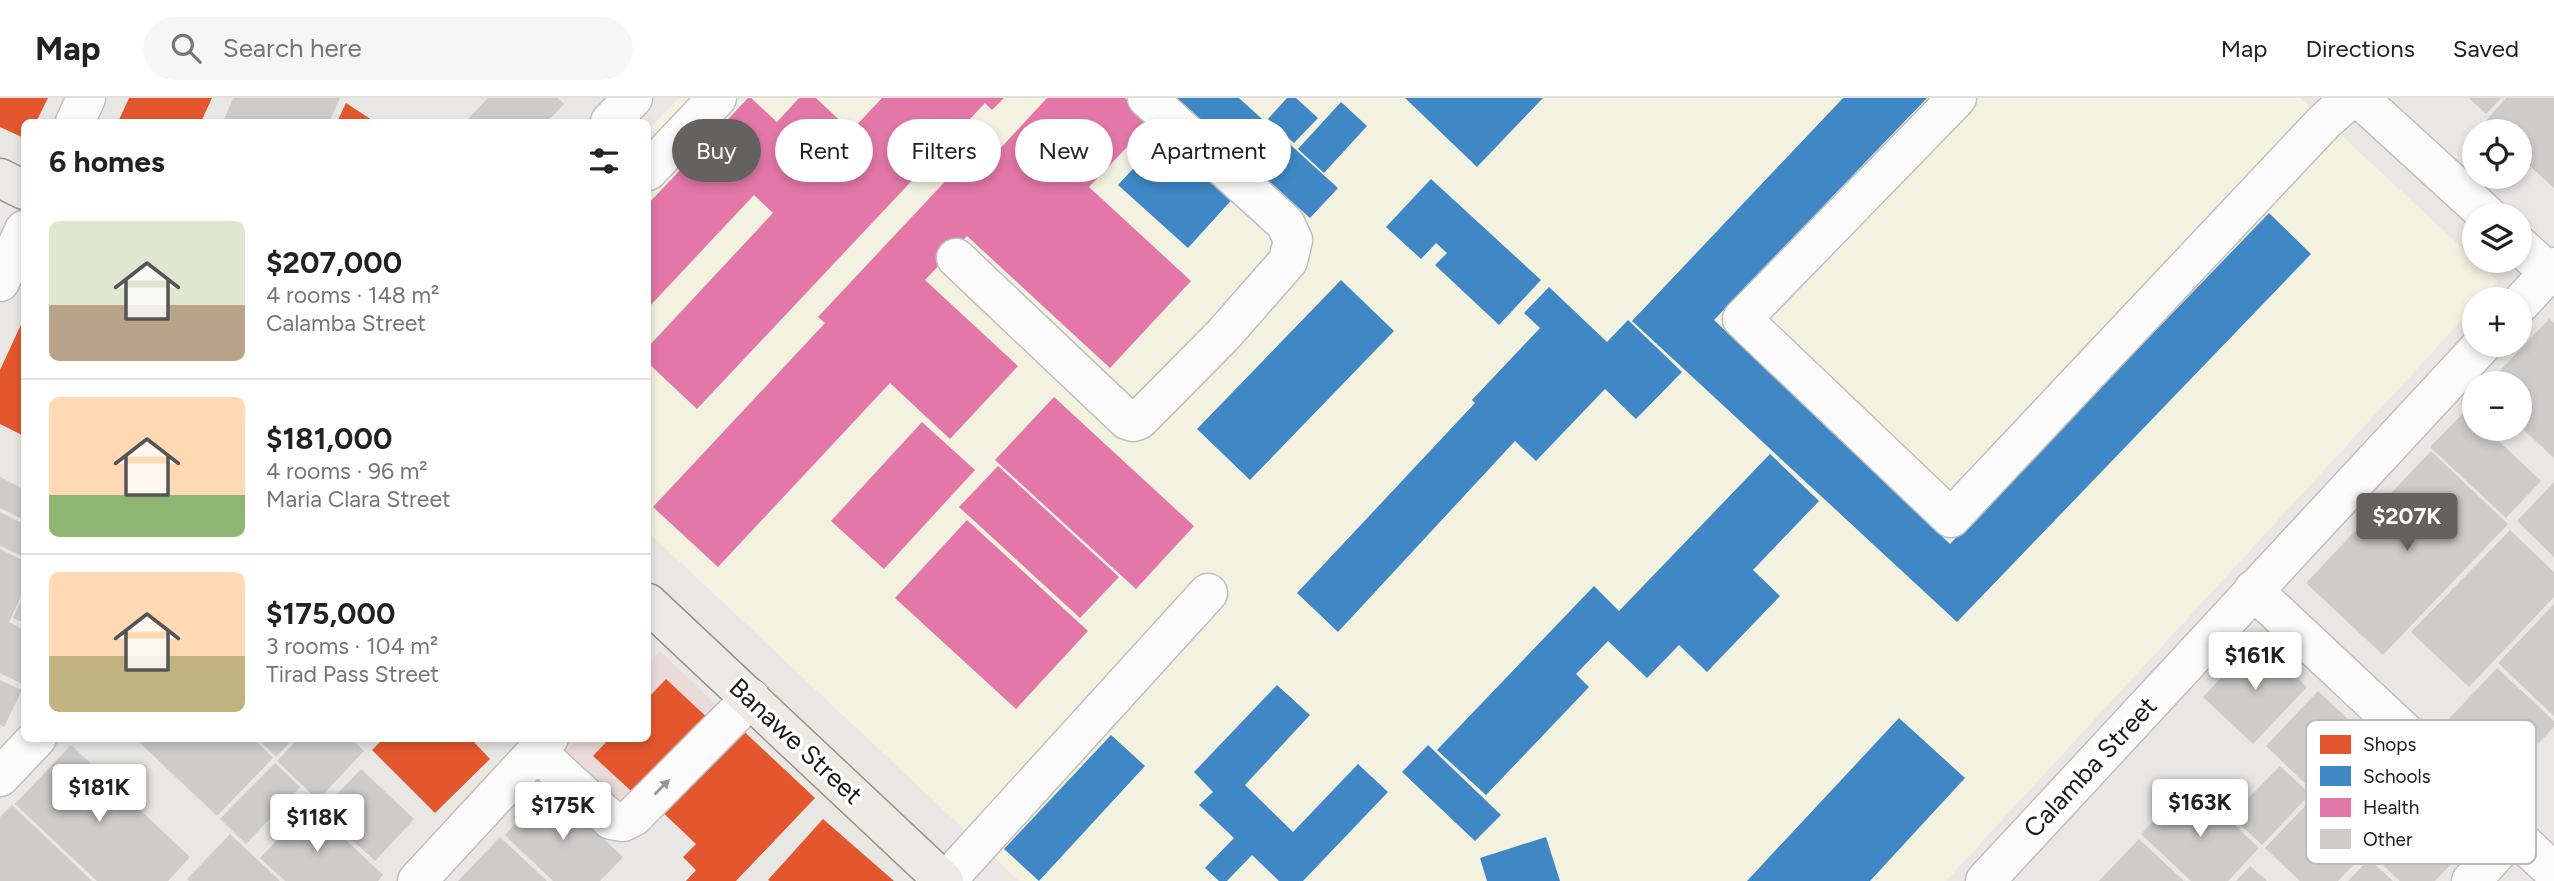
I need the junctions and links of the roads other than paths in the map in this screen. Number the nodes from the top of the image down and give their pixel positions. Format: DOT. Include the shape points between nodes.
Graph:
graph roads {
  1 [pos="86,98"];
  2 [pos="633,98"];
  3 [pos="717,98"];
  4 [pos="1147,98"];
  5 [pos="1957,98"];
  6 [pos="2351,98"];
  7 [pos="2359,98"];
  8 [pos="76,119"];
  9 [pos="613,119"];
  10 [pos="651,168"];
  11 [pos="0,178"];
  12 [pos="21,188"];
  13 [pos="2474,203"];
  14 [pos="21,236"];
  15 [pos="2532,256"];
  16 [pos="956,258"];
  17 [pos="2552,272"];
  18 [pos="0,282"];
  19 [pos="2532,292"];
  20 [pos="2471,357"];
  21 [pos="2253,590"];
  22 [pos="1208,593"];
  23 [pos="652,617"];
  24 [pos="751,698"];
  25 [pos="2392,720"];
  26 [pos="33,742"];
  27 [pos="543,745"];
  28 [pos="0,777"];
  29 [pos="2536,855"];
  30 [pos="2487,864"];
  31 [pos="2554,872"];
  32 [pos="417,881"];
  33 [pos="945,881"];
  34 [pos="1985,881"];
  35 [pos="2471,881"];
  1 -- 8 [label="street"];
  2 -- 9 [label="street"];
  3 -- 10 [label="street"];
  4 -- 16 [label="street" via="1284,223 1293,240 1288,261 1139,420 1127,420"];
  5 -- 6 [label="street" via="1742,319 1951,518"];
  7 -- 13 [label="street"];
  11 -- 12 [label="main road"];
  14 -- 18 [label="street"];
  15 -- 17 [label="street"];
  17 -- 19 [label="street"];
  20 -- 21 [label="street, Calamba Street"];
  21 -- 25 [label="street"];
  21 -- 34 [label="street, Calamba Street"];
  22 -- 33 [label="street"];
  23 -- 24 [label="main road, Banawe Street"];
  27 -- 24 [label="street, one-way" via="611,820 623,822"];
  24 -- 33 [label="main road, Banawe Street"];
  26 -- 28 [label="street"];
  27 -- 32 [label="street"];
  29 -- 31 [label="street"];
  30 -- 35 [label="street"];
}
